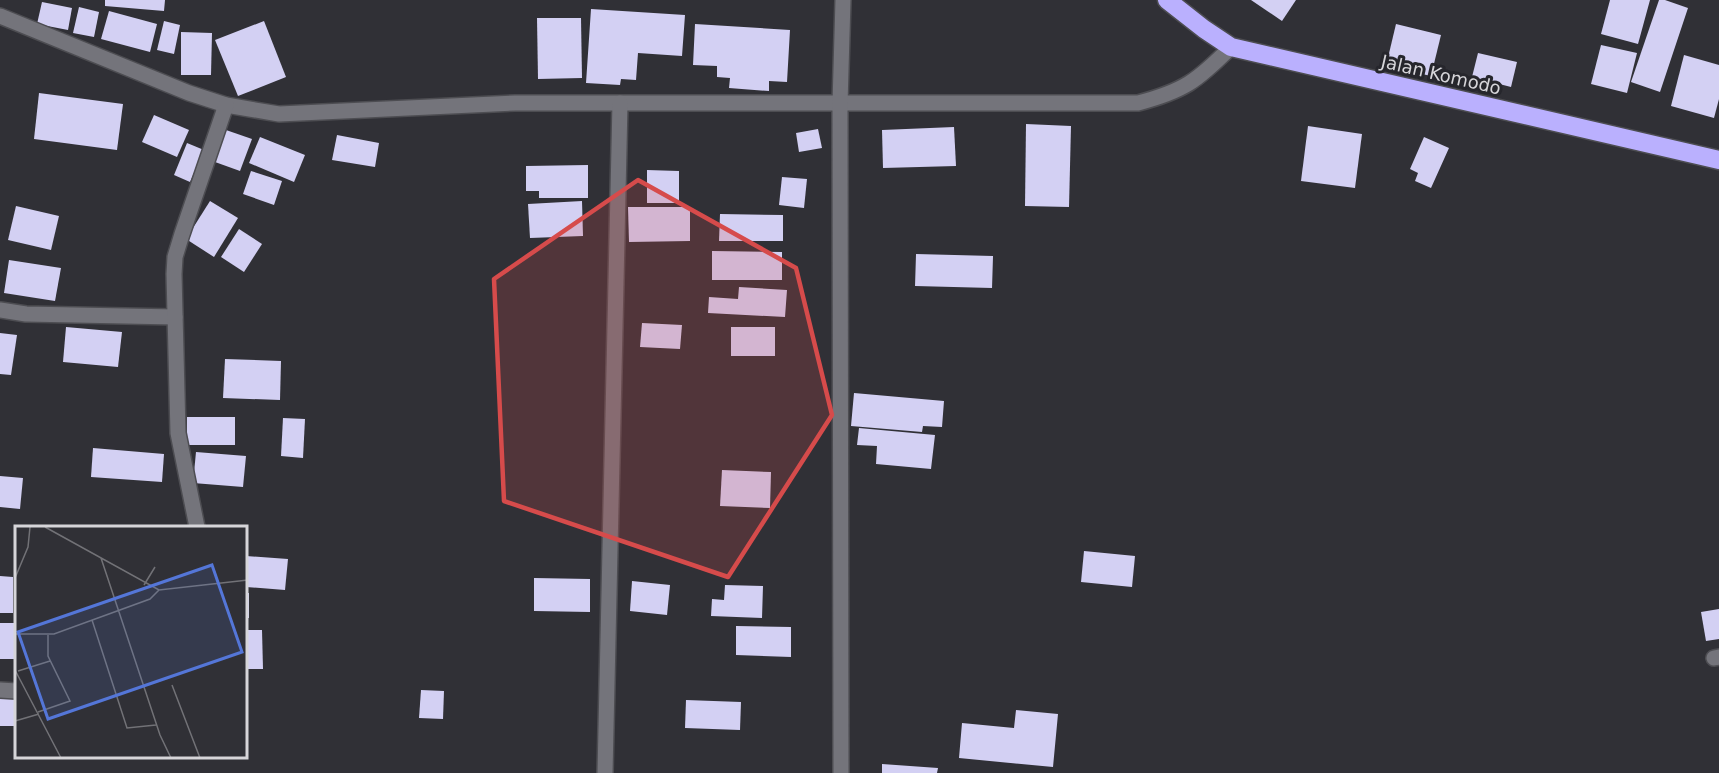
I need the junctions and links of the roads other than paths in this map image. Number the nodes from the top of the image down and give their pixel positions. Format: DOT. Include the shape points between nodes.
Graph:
graph roads {
  1 [pos="843,0"];
  2 [pos="1167,0"];
  3 [pos="0,16"];
  4 [pos="1231,47"];
  5 [pos="620,103"];
  6 [pos="840,104"];
  7 [pos="226,105"];
  8 [pos="1719,160"];
  9 [pos="0,310"];
  10 [pos="175,317"];
  11 [pos="197,526"];
  12 [pos="0,690"];
  13 [pos="15,691"];
  14 [pos="605,773"];
  15 [pos="841,773"];
  1 -- 6 [label="street"];
  2 -- 4 [label="highway, Jalan Komodo"];
  3 -- 7 [label="street"];
  4 -- 6 [label="street" via="1203,75 1181,89 1138,103"];
  4 -- 8 [label="highway, Jalan Komodo"];
  5 -- 6 [label="street"];
  5 -- 7 [label="street" via="515,103 279,114"];
  5 -- 14 [label="street"];
  6 -- 15 [label="street"];
  7 -- 10 [label="street" via="175,257"];
  9 -- 10 [label="street"];
  10 -- 11 [label="street" via="178,433"];
  12 -- 13 [label="street"];
}
